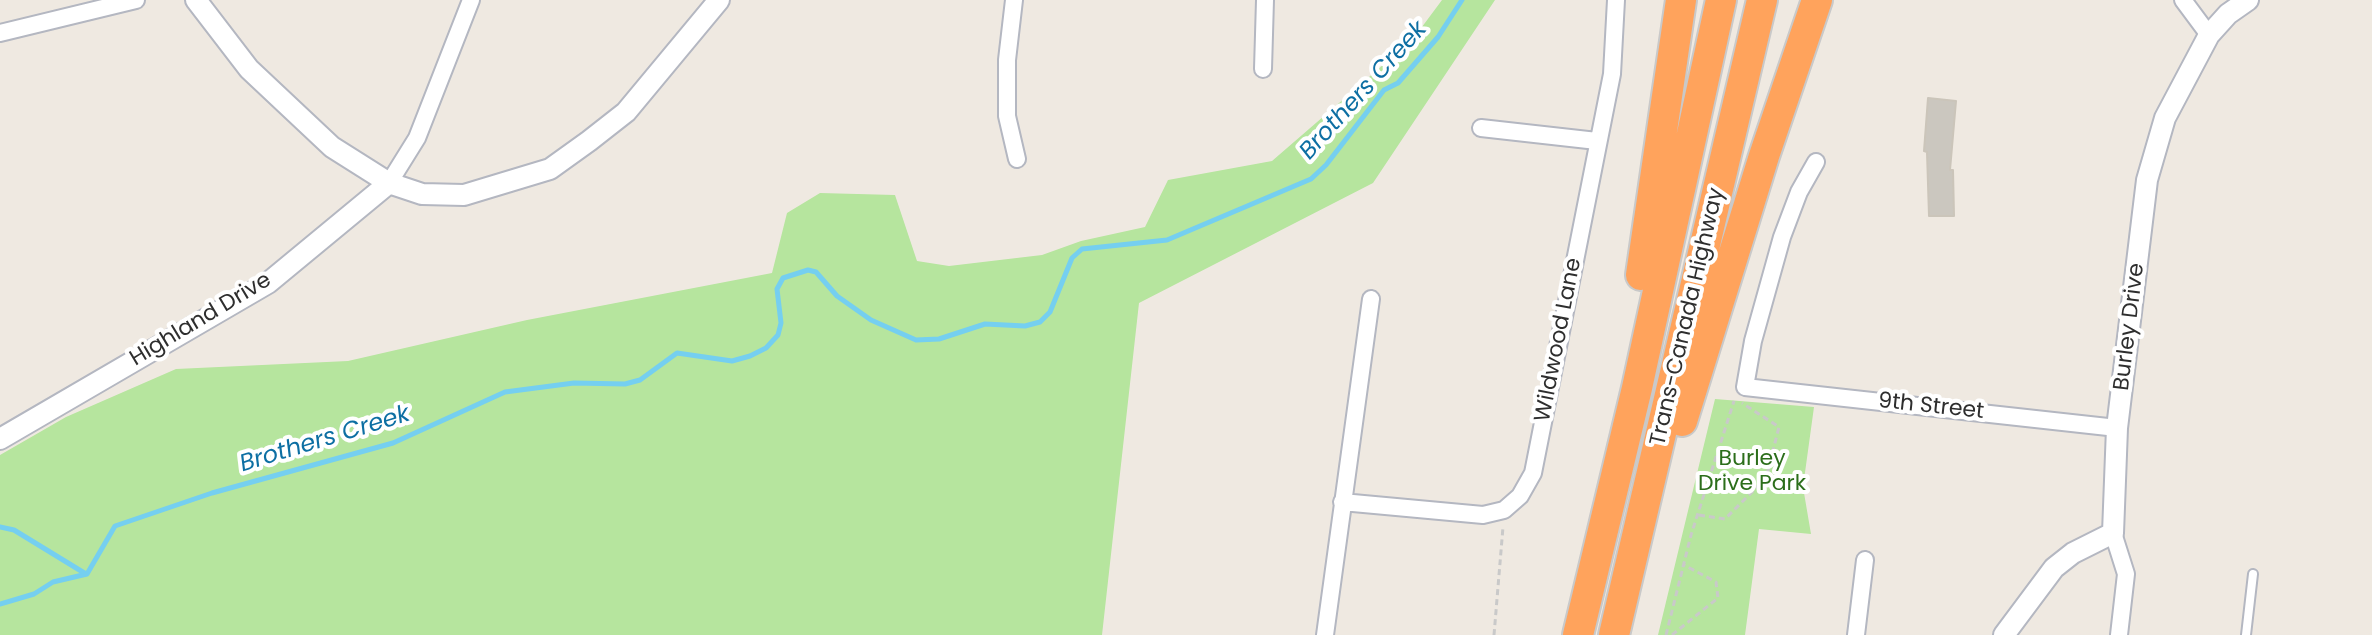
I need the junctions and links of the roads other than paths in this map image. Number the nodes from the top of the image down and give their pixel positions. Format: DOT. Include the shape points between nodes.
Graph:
graph roads {
  1 [pos="136,0"];
  2 [pos="196,0"];
  3 [pos="471,0"];
  4 [pos="719,0"];
  5 [pos="1014,0"];
  6 [pos="1265,0"];
  7 [pos="1616,0"];
  8 [pos="1681,0"];
  9 [pos="1721,0"];
  10 [pos="1762,0"];
  11 [pos="1817,0"];
  12 [pos="2183,0"];
  13 [pos="2248,0"];
  14 [pos="0,33"];
  15 [pos="2209,35"];
  16 [pos="1263,69"];
  17 [pos="1481,128"];
  18 [pos="1597,141"];
  19 [pos="1017,159"];
  20 [pos="1816,162"];
  21 [pos="389,183"];
  22 [pos="1371,299"];
  23 [pos="2117,428"];
  24 [pos="0,439"];
  25 [pos="1342,502"];
  26 [pos="2113,533"];
  27 [pos="1865,560"];
  28 [pos="2253,574"];
  29 [pos="1626,581"];
  30 [pos="1325,635"];
  31 [pos="1576,635"];
  32 [pos="1614,635"];
  33 [pos="1856,635"];
  34 [pos="2004,635"];
  35 [pos="2119,635"];
  36 [pos="2246,635"];
  1 -- 14 [label="street"];
  2 -- 21 [label="street" via="249,69 332,147"];
  3 -- 21 [label="street" via="417,138"];
  4 -- 21 [label="street" via="626,112 550,169 464,195 422,194"];
  5 -- 19 [label="street" via="1007,116"];
  6 -- 16 [label="street"];
  7 -- 18 [label="street, Wildwood Lane" via="1612,74"];
  8 -- 31 [label="highway" via="1652,213"];
  9 -- 31 [label="highway, Trans-Canada Highway" via="1637,388"];
  10 -- 29 [label="highway, Trans-Canada Highway"];
  11 -- 29 [label="highway"];
  12 -- 15 [label="street"];
  13 -- 15 [label="street, Burley Drive"];
  15 -- 23 [label="street, Burley Drive" via="2165,118 2147,180"];
  17 -- 18 [label="street"];
  18 -- 25 [label="street, Wildwood Lane" via="1533,473 1520,496 1504,510 1483,515"];
  20 -- 23 [label="street, 9th Street" via="1787,218 1745,387"];
  21 -- 24 [label="street, Highland Drive" via="268,283"];
  22 -- 25 [label="street"];
  23 -- 26 [label="street, Burley Drive"];
  25 -- 30 [label="street"];
  26 -- 34 [label="street" via="2054,568"];
  26 -- 35 [label="street" via="2126,574"];
  27 -- 33 [label="street"];
  28 -- 36 [label="lane"];
  29 -- 32 [label="highway, Trans-Canada Highway"];
}
